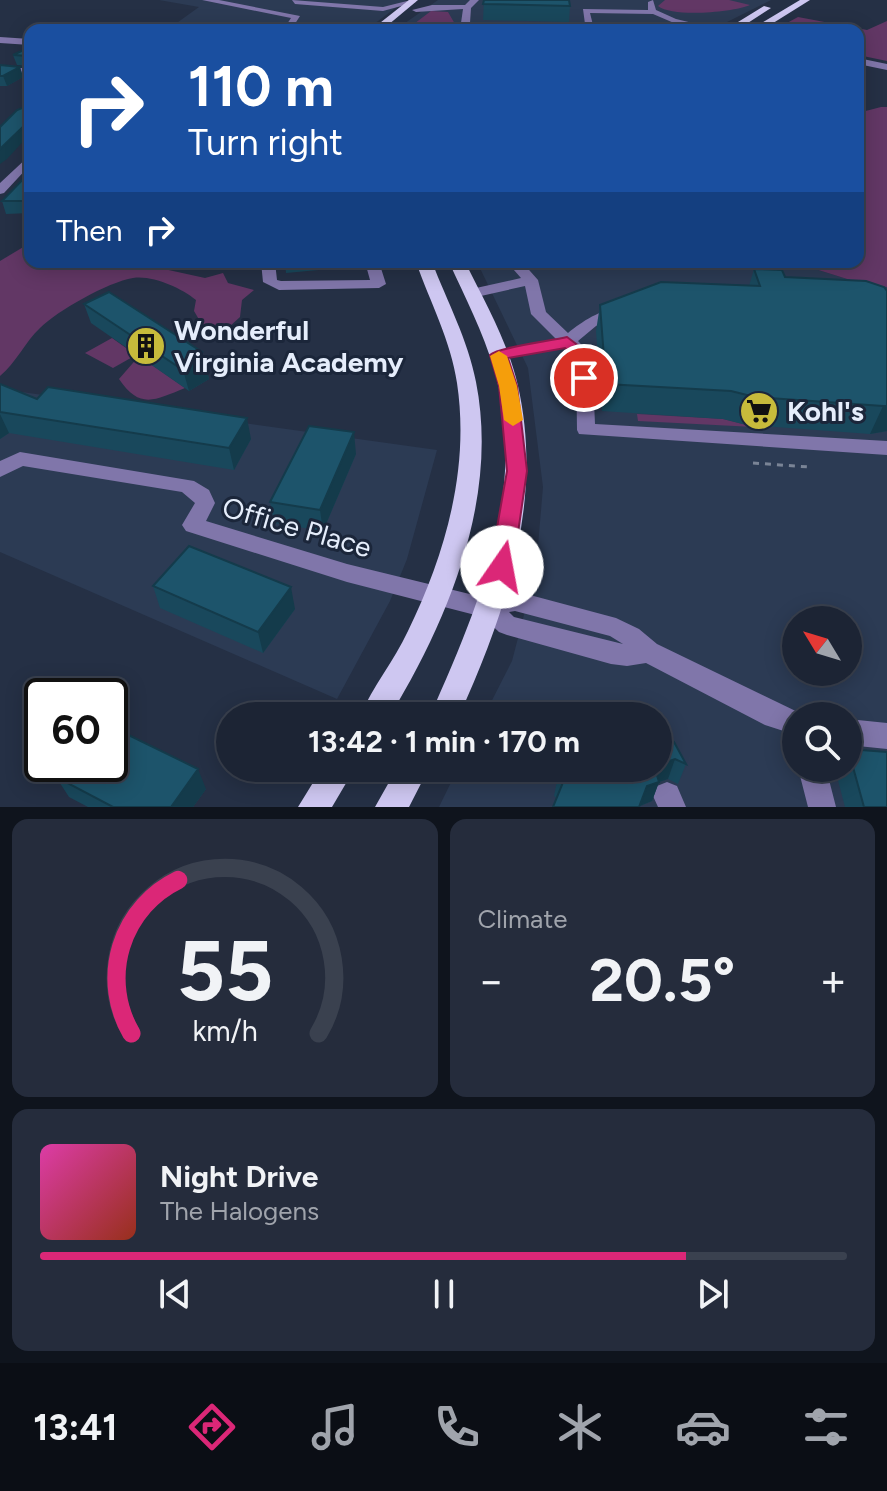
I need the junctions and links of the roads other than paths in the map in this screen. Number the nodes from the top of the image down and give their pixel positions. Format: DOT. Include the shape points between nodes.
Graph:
graph roads {
  1 [pos="206,0"];
  2 [pos="429,0"];
  3 [pos="475,0"];
  4 [pos="654,0"];
  5 [pos="780,0"];
  6 [pos="806,0"];
  7 [pos="296,1"];
  8 [pos="414,4"];
  9 [pos="467,7"];
  10 [pos="383,9"];
  11 [pos="653,12"];
  12 [pos="284,14"];
  13 [pos="391,17"];
  14 [pos="291,24"];
  15 [pos="383,24"];
  16 [pos="398,24"];
  17 [pos="470,24"];
  18 [pos="589,24"];
  19 [pos="689,24"];
  20 [pos="740,24"];
  21 [pos="765,24"];
  22 [pos="0,40"];
  23 [pos="24,42"];
  24 [pos="864,62"];
  25 [pos="887,67"];
  26 [pos="0,71"];
  27 [pos="24,71"];
  28 [pos="24,164"];
  29 [pos="14,175"];
  30 [pos="24,175"];
  31 [pos="0,190"];
  32 [pos="269,268"];
  33 [pos="374,268"];
  34 [pos="426,268"];
  35 [pos="460,268"];
  36 [pos="520,268"];
  37 [pos="531,280"];
  38 [pos="472,293"];
  39 [pos="638,306"];
  40 [pos="567,342"];
  41 [pos="498,355"];
  42 [pos="887,448"];
  43 [pos="0,470"];
  44 [pos="436,594"];
  45 [pos="490,609"];
  46 [pos="382,702"];
  47 [pos="451,702"];
  48 [pos="782,719"];
  49 [pos="862,733"];
  50 [pos="887,736"];
  51 [pos="331,782"];
  52 [pos="406,782"];
  53 [pos="816,782"];
  54 [pos="314,807"];
  55 [pos="391,807"];
  56 [pos="822,807"];
  1 -- 12 [label="street"];
  2 -- 8 [label="main road"];
  3 -- 9 [label="street"];
  4 -- 11 [label="street"];
  5 -- 20 [label="main road"];
  6 -- 21 [label="main road"];
  7 -- 10 [label="street"];
  7 -- 12 [label="street"];
  8 -- 9 [label="street"];
  8 -- 10 [label="street"];
  8 -- 13 [label="main road"];
  8 -- 16 [label="main road"];
  9 -- 17 [label="street" via="465,23"];
  10 -- 13 [label="street"];
  11 -- 18 [label="street" via="586,11"];
  11 -- 19 [label="street"];
  12 -- 14 [label="street" via="296,16"];
  13 -- 15 [label="main road"];
  22 -- 23 [label="street"];
  24 -- 25 [label="street"];
  26 -- 27 [label="street"];
  28 -- 29 [label="street"];
  29 -- 30 [label="street"];
  29 -- 31 [label="street"];
  32 -- 33 [label="street" via="270,282 285,286 379,284"];
  34 -- 44 [label="main road" via="467,380 472,440 456,545"];
  35 -- 38 [label="main road"];
  36 -- 37 [label="street"];
  37 -- 38 [label="street"];
  37 -- 40 [label="street" via="539,314"];
  38 -- 41 [label="main road"];
  39 -- 40 [label="street" via="599,318"];
  40 -- 41 [label="street"];
  40 -- 42 [label="street" via="584,356 586,430"];
  41 -- 45 [label="main road" via="508,386 517,471 508,545"];
  43 -- 44 [label="street, Office Place" via="20,459 187,486 205,503 193,525 347,573"];
  44 -- 45 [label="street"];
  44 -- 46 [label="main road"];
  45 -- 47 [label="main road"];
  45 -- 48 [label="street" via="507,625 611,653 648,652"];
  49 -- 50 [label="street"];
  51 -- 54 [label="main road"];
  52 -- 55 [label="main road"];
  53 -- 56 [label="street"];
}
